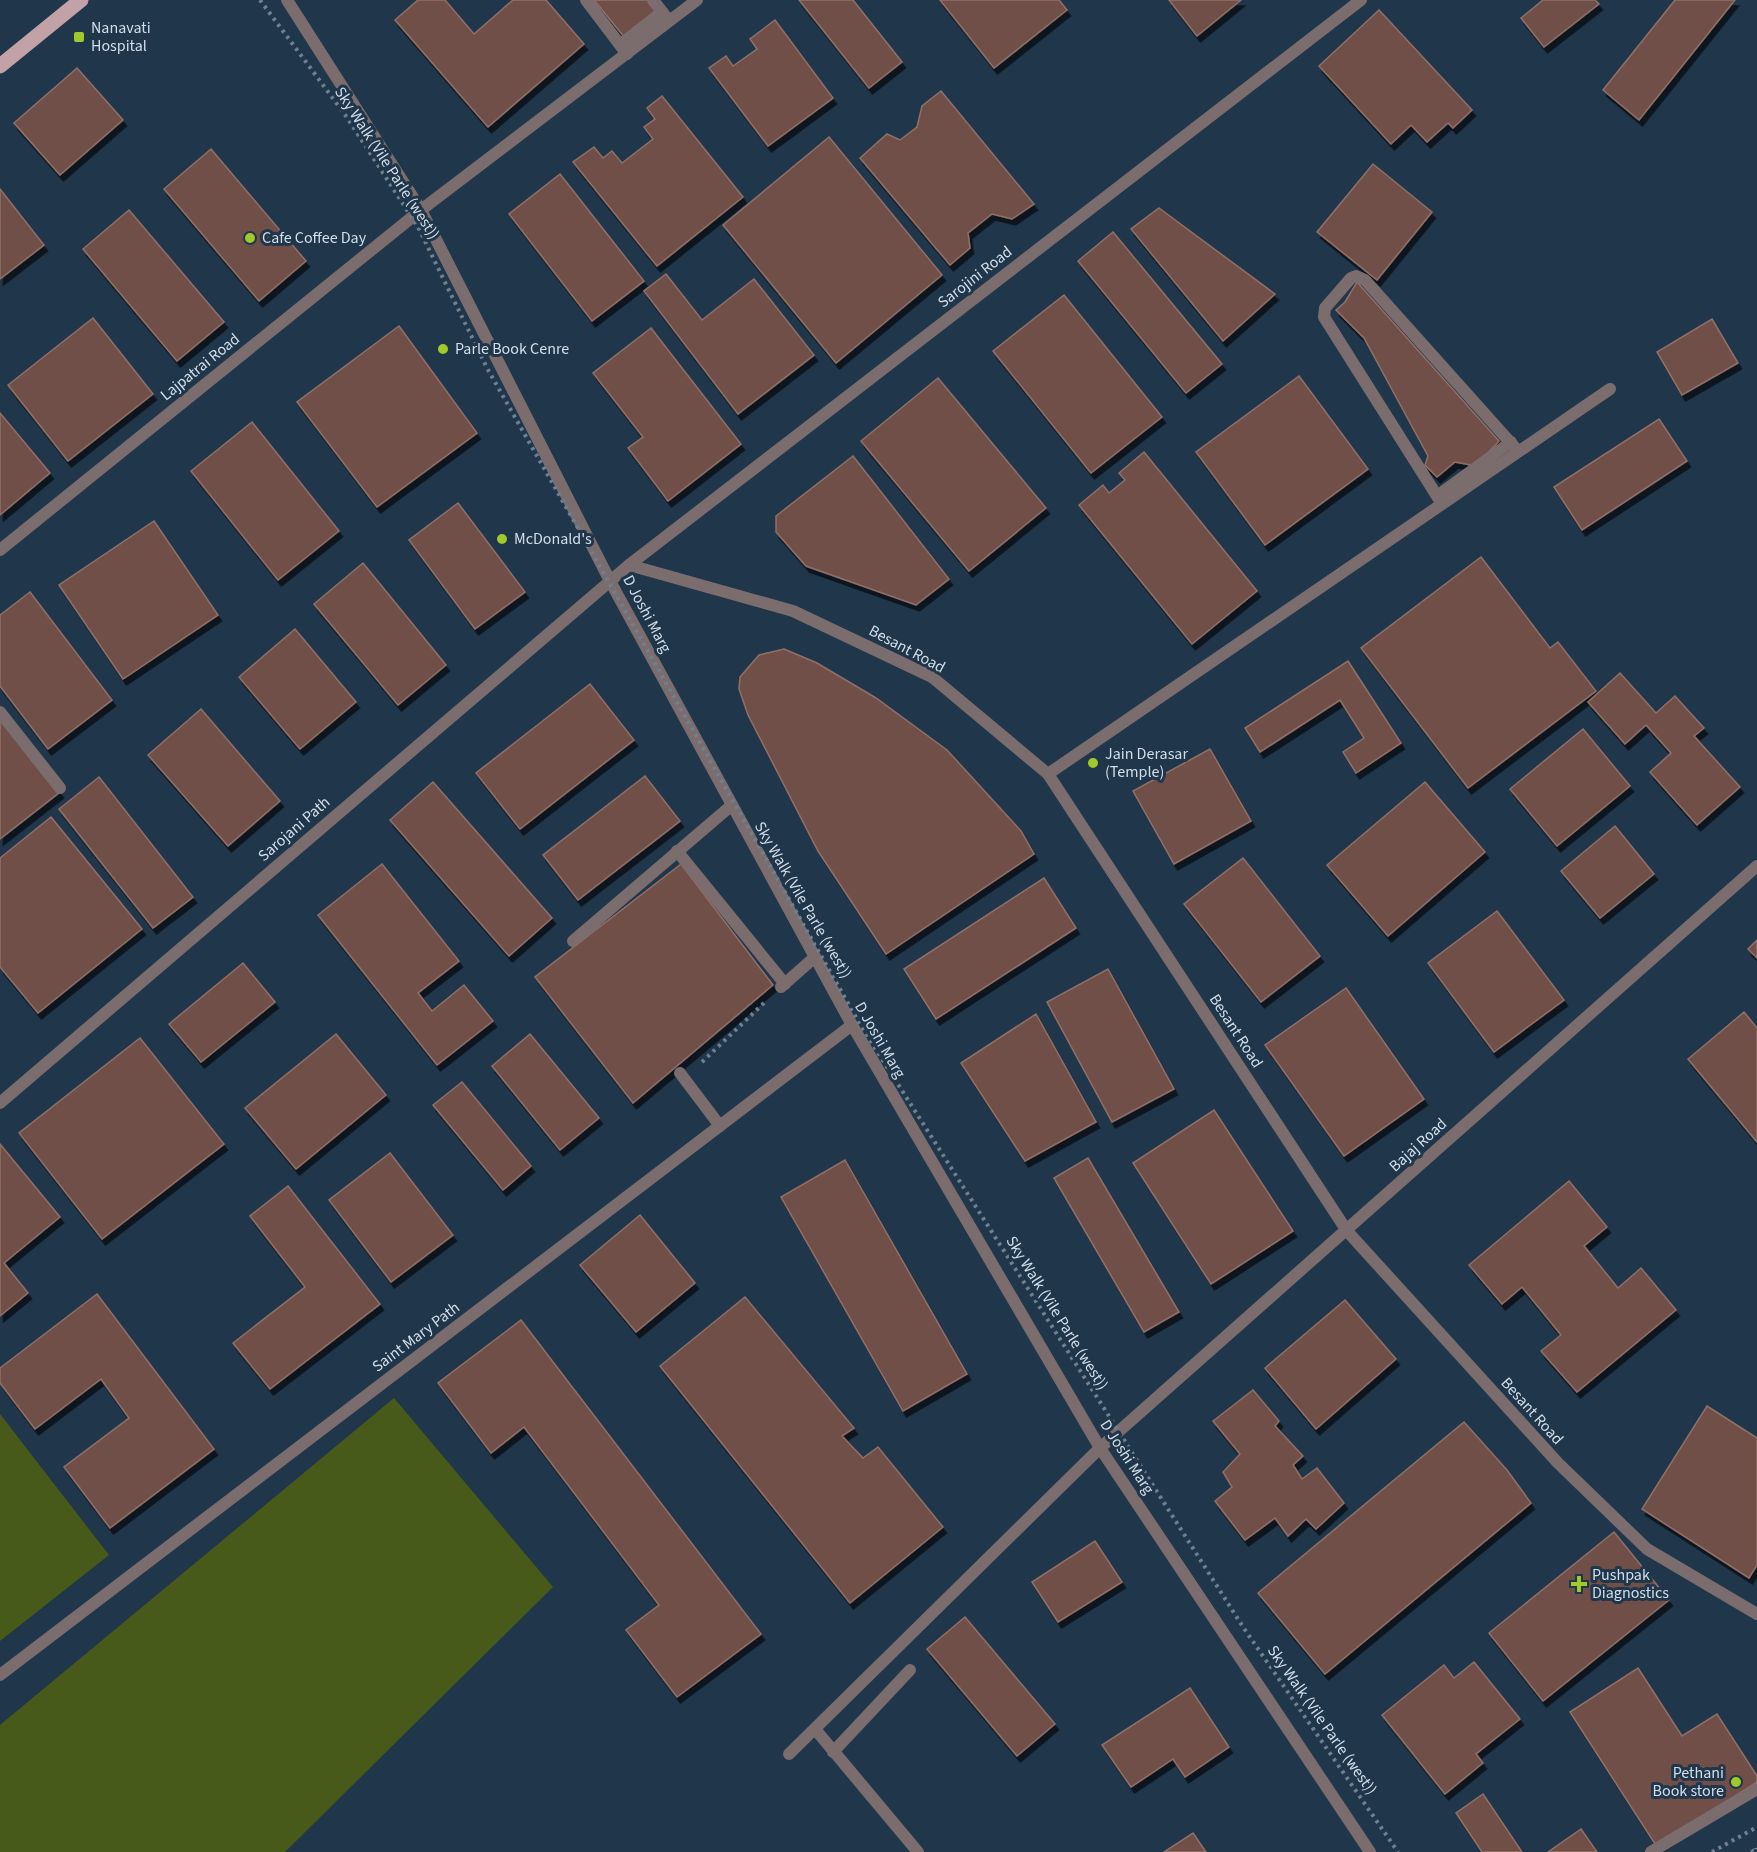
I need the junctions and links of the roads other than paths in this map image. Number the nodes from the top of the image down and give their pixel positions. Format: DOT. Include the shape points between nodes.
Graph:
graph roads {
  1 [pos="81,0"];
  2 [pos="287,0"];
  3 [pos="586,0"];
  4 [pos="653,0"];
  5 [pos="1360,0"];
  6 [pos="689,3"];
  7 [pos="665,17"];
  8 [pos="623,49"];
  9 [pos="0,66"];
  10 [pos="421,210"];
  11 [pos="1610,388"];
  12 [pos="1514,447"];
  13 [pos="1440,500"];
  14 [pos="0,550"];
  15 [pos="628,565"];
  16 [pos="610,580"];
  17 [pos="0,712"];
  18 [pos="1048,774"];
  19 [pos="60,789"];
  20 [pos="732,804"];
  21 [pos="677,851"];
  22 [pos="1757,866"];
  23 [pos="573,941"];
  24 [pos="815,957"];
  25 [pos="852,1025"];
  26 [pos="682,1076"];
  27 [pos="0,1103"];
  28 [pos="720,1126"];
  29 [pos="1347,1231"];
  30 [pos="1100,1448"];
  31 [pos="1757,1614"];
  32 [pos="910,1670"];
  33 [pos="0,1675"];
  34 [pos="815,1729"];
  35 [pos="833,1752"];
  36 [pos="789,1754"];
  37 [pos="1757,1789"];
  38 [pos="918,1852"];
  39 [pos="1370,1852"];
  40 [pos="1652,1852"];
  1 -- 9 [label="main road"];
  2 -- 10 [label="street, D Joshi Marg"];
  3 -- 8 [label="street"];
  4 -- 7 [label="street"];
  5 -- 15 [label="street, Sarojini Road"];
  6 -- 7 [label="street, Lajpatrai Road"];
  7 -- 8 [label="street, Lajpatrai Road"];
  8 -- 10 [label="street, Lajpatrai Road"];
  10 -- 14 [label="street, Lajpatrai Road"];
  10 -- 16 [label="street, D Joshi Marg"];
  11 -- 12 [label="street"];
  12 -- 13 [label="street"];
  12 -- 13 [label="street" via="1365,280 1351,278 1325,308 1324,317"];
  13 -- 18 [label="street"];
  15 -- 16 [label="street, Sarojini Road"];
  15 -- 18 [label="street, Besant Road" via="793,610 932,678"];
  16 -- 20 [label="street, D Joshi Marg"];
  16 -- 27 [label="street, Sarojani Path"];
  17 -- 19 [label="street"];
  18 -- 29 [label="street, Besant Road"];
  20 -- 21 [label="street"];
  20 -- 24 [label="street, D Joshi Marg"];
  21 -- 23 [label="street"];
  21 -- 24 [label="street" via="783,985"];
  22 -- 29 [label="street, Bajaj Road"];
  24 -- 25 [label="street, D Joshi Marg"];
  25 -- 28 [label="street, Saint Mary Path"];
  25 -- 30 [label="street, D Joshi Marg"];
  26 -- 28 [label="street"];
  28 -- 33 [label="street, Saint Mary Path"];
  29 -- 30 [label="street, Bajaj Road"];
  29 -- 31 [label="street, Besant Road" via="1557,1463 1647,1549"];
  30 -- 34 [label="street, Bajaj Road"];
  30 -- 39 [label="street, D Joshi Marg"];
  32 -- 35 [label="street"];
  34 -- 35 [label="street"];
  34 -- 36 [label="street, Bajaj Road"];
  35 -- 38 [label="street"];
  37 -- 40 [label="street"];
}
